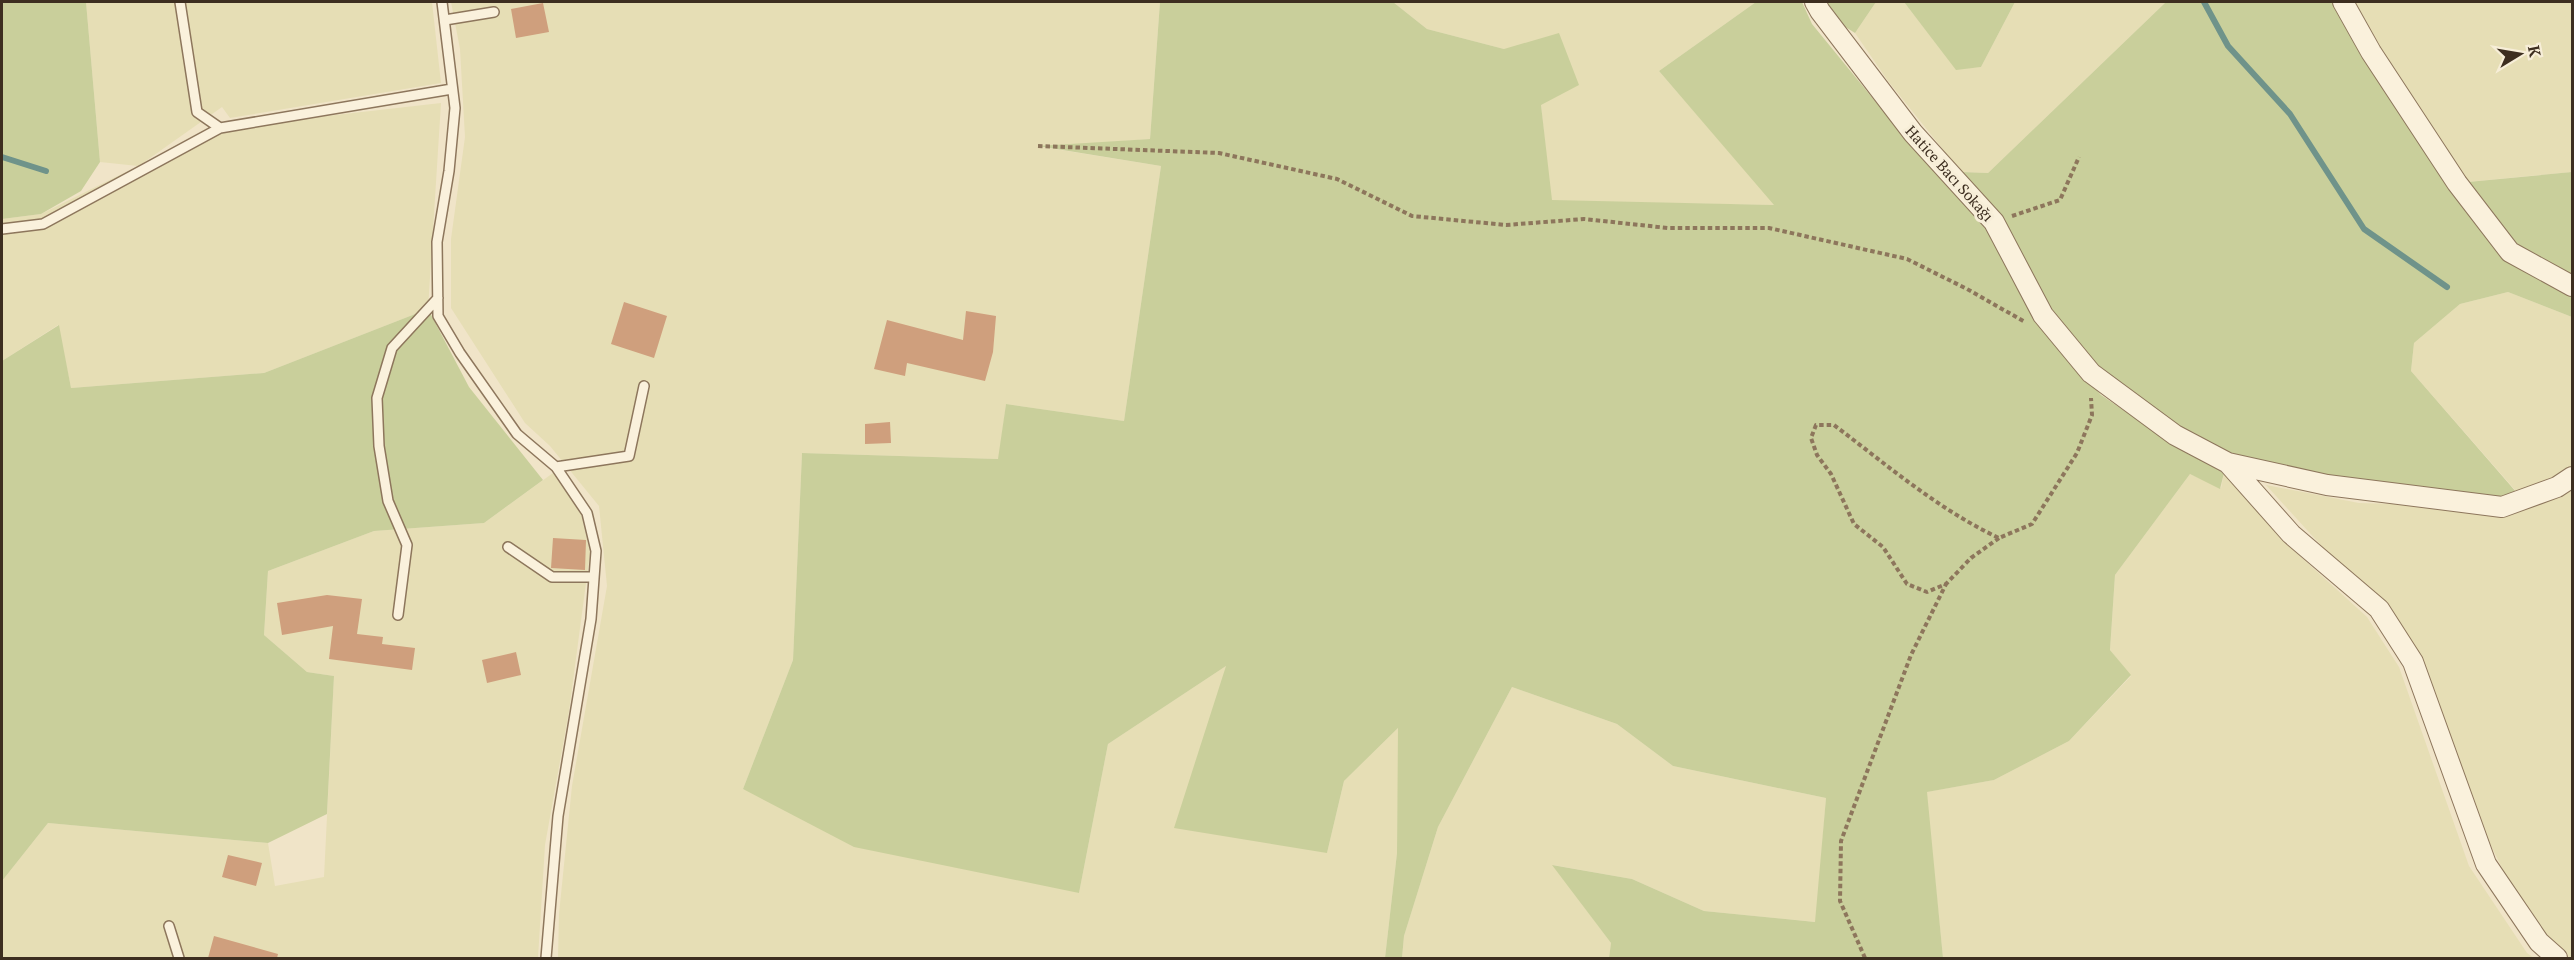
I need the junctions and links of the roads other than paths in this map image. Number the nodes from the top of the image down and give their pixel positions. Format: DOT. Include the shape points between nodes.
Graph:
graph roads {
  1 [pos="180,2"];
  2 [pos="442,2"];
  3 [pos="1815,2"];
  4 [pos="2343,2"];
  5 [pos="494,12"];
  6 [pos="445,20"];
  7 [pos="452,89"];
  8 [pos="220,128"];
  9 [pos="2,229"];
  10 [pos="2572,286"];
  11 [pos="438,298"];
  12 [pos="644,386"];
  13 [pos="2228,462"];
  14 [pos="556,467"];
  15 [pos="2572,477"];
  16 [pos="508,547"];
  17 [pos="594,577"];
  18 [pos="398,615"];
  19 [pos="169,926"];
  20 [pos="179,958"];
  21 [pos="546,958"];
  22 [pos="2557,958"];
  1 -- 8 [label="lane" via="196,112"];
  2 -- 6 [label="lane"];
  3 -- 13 [label="street, Hatice Bacı Sokağı" via="1913,133 1994,222 2043,315 2091,373 2175,435"];
  4 -- 10 [label="street" via="2457,183 2511,252"];
  5 -- 6 [label="lane"];
  6 -- 7 [label="lane"];
  7 -- 8 [label="lane"];
  7 -- 11 [label="lane" via="455,108 449,171 437,242"];
  8 -- 9 [label="lane" via="43,224"];
  11 -- 14 [label="lane" via="438,316 466,362 518,434"];
  11 -- 18 [label="lane" via="392,348 377,398 379,446 388,501 407,545"];
  12 -- 14 [label="lane" via="629,456"];
  13 -- 15 [label="street" via="2327,485 2502,507 2558,487"];
  13 -- 22 [label="street, Hatice Bacı Sokağı" via="2291,534 2379,609 2413,662 2486,864 2539,942"];
  14 -- 17 [label="lane" via="587,513 597,551"];
  16 -- 17 [label="lane" via="552,577"];
  17 -- 21 [label="lane" via="591,619 558,816"];
  19 -- 20 [label="lane"];
}
